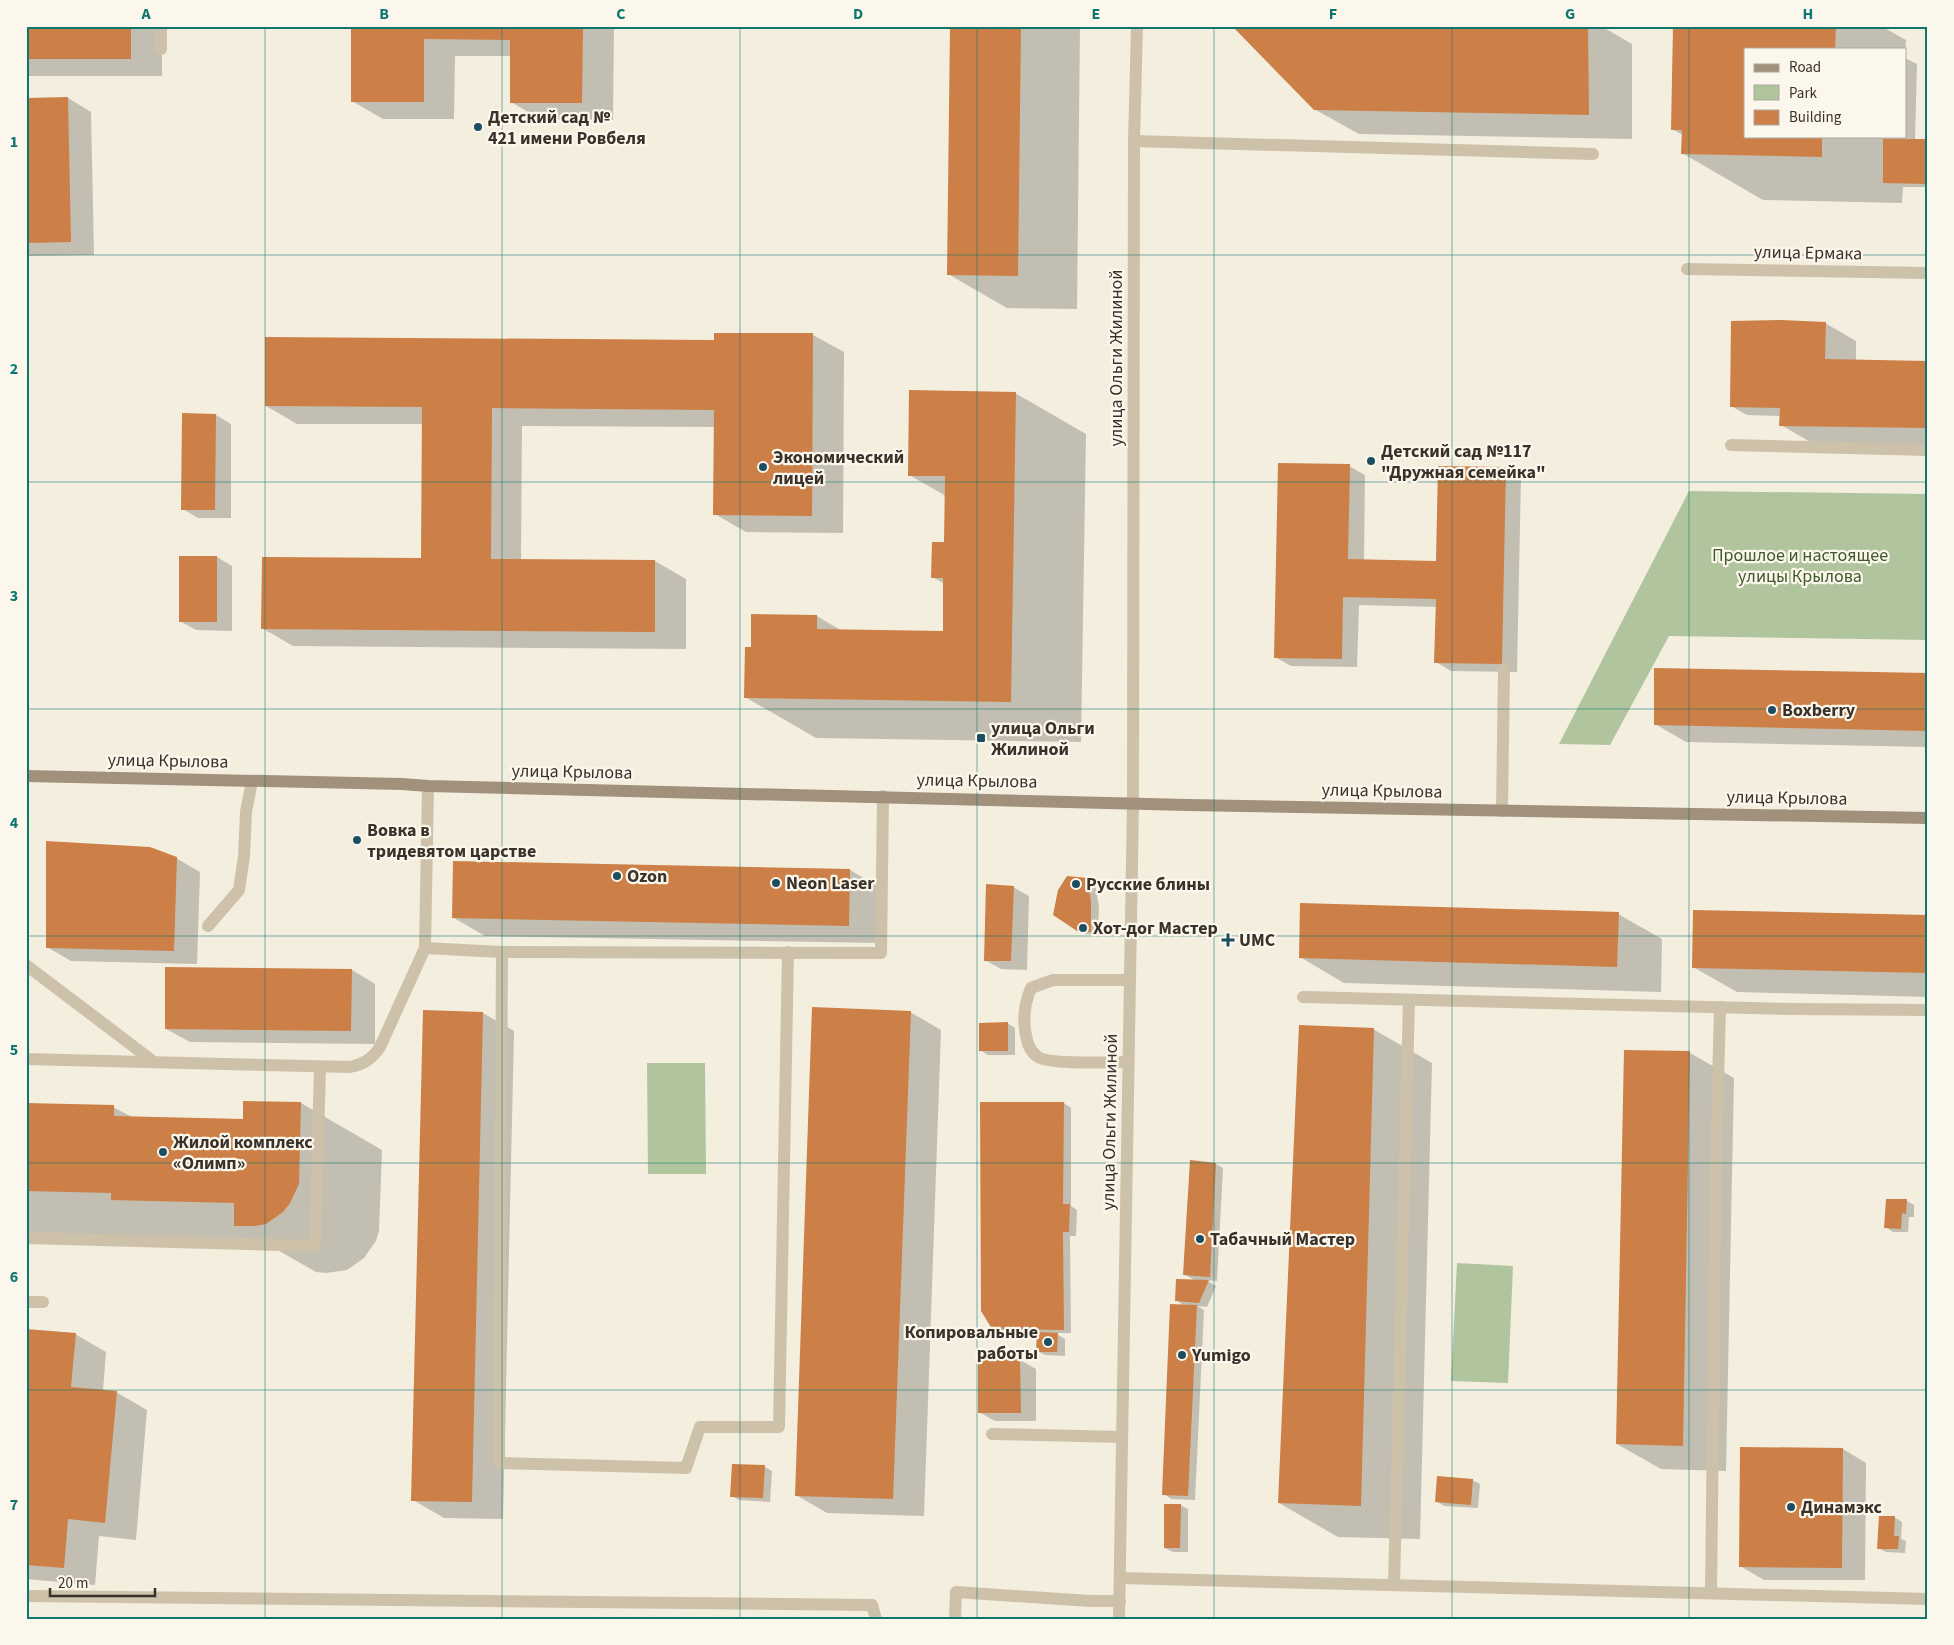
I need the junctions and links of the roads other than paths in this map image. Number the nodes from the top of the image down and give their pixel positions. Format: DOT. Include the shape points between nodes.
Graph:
graph roads {
  1 [pos="161,26"];
  2 [pos="1137,26"];
  3 [pos="161,49"];
  4 [pos="1134,141"];
  5 [pos="1593,154"];
  6 [pos="1687,269"];
  7 [pos="1928,273"];
  8 [pos="1731,445"];
  9 [pos="1928,450"];
  10 [pos="1504,669"];
  11 [pos="26,776"];
  12 [pos="252,780"];
  13 [pos="428,786"];
  14 [pos="883,796"];
  15 [pos="1133,804"];
  16 [pos="1502,811"];
  17 [pos="1928,818"];
  18 [pos="208,926"];
  19 [pos="425,948"];
  20 [pos="502,952"];
  21 [pos="788,952"];
  22 [pos="26,965"];
  23 [pos="1130,980"];
  24 [pos="1303,997"];
  25 [pos="1409,1001"];
  26 [pos="1720,1006"];
  27 [pos="1928,1010"];
  28 [pos="26,1059"];
  29 [pos="154,1062"];
  30 [pos="1128,1062"];
  31 [pos="320,1067"];
  32 [pos="26,1238"];
  33 [pos="26,1302"];
  34 [pos="43,1302"];
  35 [pos="992,1434"];
  36 [pos="1122,1436"];
  37 [pos="1120,1578"];
  38 [pos="1394,1584"];
  39 [pos="1712,1593"];
  40 [pos="26,1596"];
  41 [pos="1928,1599"];
  42 [pos="1120,1601"];
  43 [pos="876,1619"];
  44 [pos="955,1619"];
  45 [pos="1120,1619"];
  1 -- 3 [label="street"];
  2 -- 4 [label="street, улица Ольги Жилиной"];
  4 -- 5 [label="street"];
  4 -- 15 [label="street, улица Ольги Жилиной"];
  6 -- 7 [label="street, улица Ермака"];
  8 -- 9 [label="street"];
  10 -- 16 [label="street"];
  11 -- 12 [label="street, улица Крылова"];
  12 -- 13 [label="street, улица Крылова"];
  12 -- 18 [label="street" via="239,890"];
  13 -- 14 [label="street, улица Крылова"];
  13 -- 19 [label="street"];
  14 -- 15 [label="street, улица Крылова"];
  14 -- 21 [label="street" via="881,954"];
  15 -- 16 [label="street, улица Крылова"];
  15 -- 23 [label="street, улица Ольги Жилиной"];
  16 -- 17 [label="street, улица Крылова"];
  19 -- 20 [label="street"];
  19 -- 31 [label="street" via="375,1054 360,1065"];
  20 -- 21 [label="street"];
  20 -- 21 [label="street" via="499,1463 686,1468 700,1427 779,1427"];
  22 -- 29 [label="street"];
  23 -- 30 [label="street, улица Ольги Жилиной"];
  23 -- 30 [label="street" via="1053,980 1031,988 1025,1004 1024,1024 1028,1047 1039,1058"];
  24 -- 25 [label="street"];
  25 -- 26 [label="street"];
  25 -- 38 [label="street"];
  26 -- 27 [label="street"];
  26 -- 39 [label="street"];
  28 -- 29 [label="street"];
  29 -- 31 [label="street"];
  30 -- 36 [label="street, улица Ольги Жилиной"];
  31 -- 32 [label="street" via="316,1246"];
  33 -- 34 [label="street"];
  35 -- 36 [label="street"];
  36 -- 37 [label="street, улица Ольги Жилиной"];
  37 -- 38 [label="street"];
  37 -- 42 [label="street, улица Ольги Жилиной"];
  38 -- 39 [label="street"];
  39 -- 41 [label="street"];
  40 -- 43 [label="street" via="872,1605"];
  42 -- 44 [label="street" via="956,1592"];
  42 -- 45 [label="street, улица Ольги Жилиной"];
}
